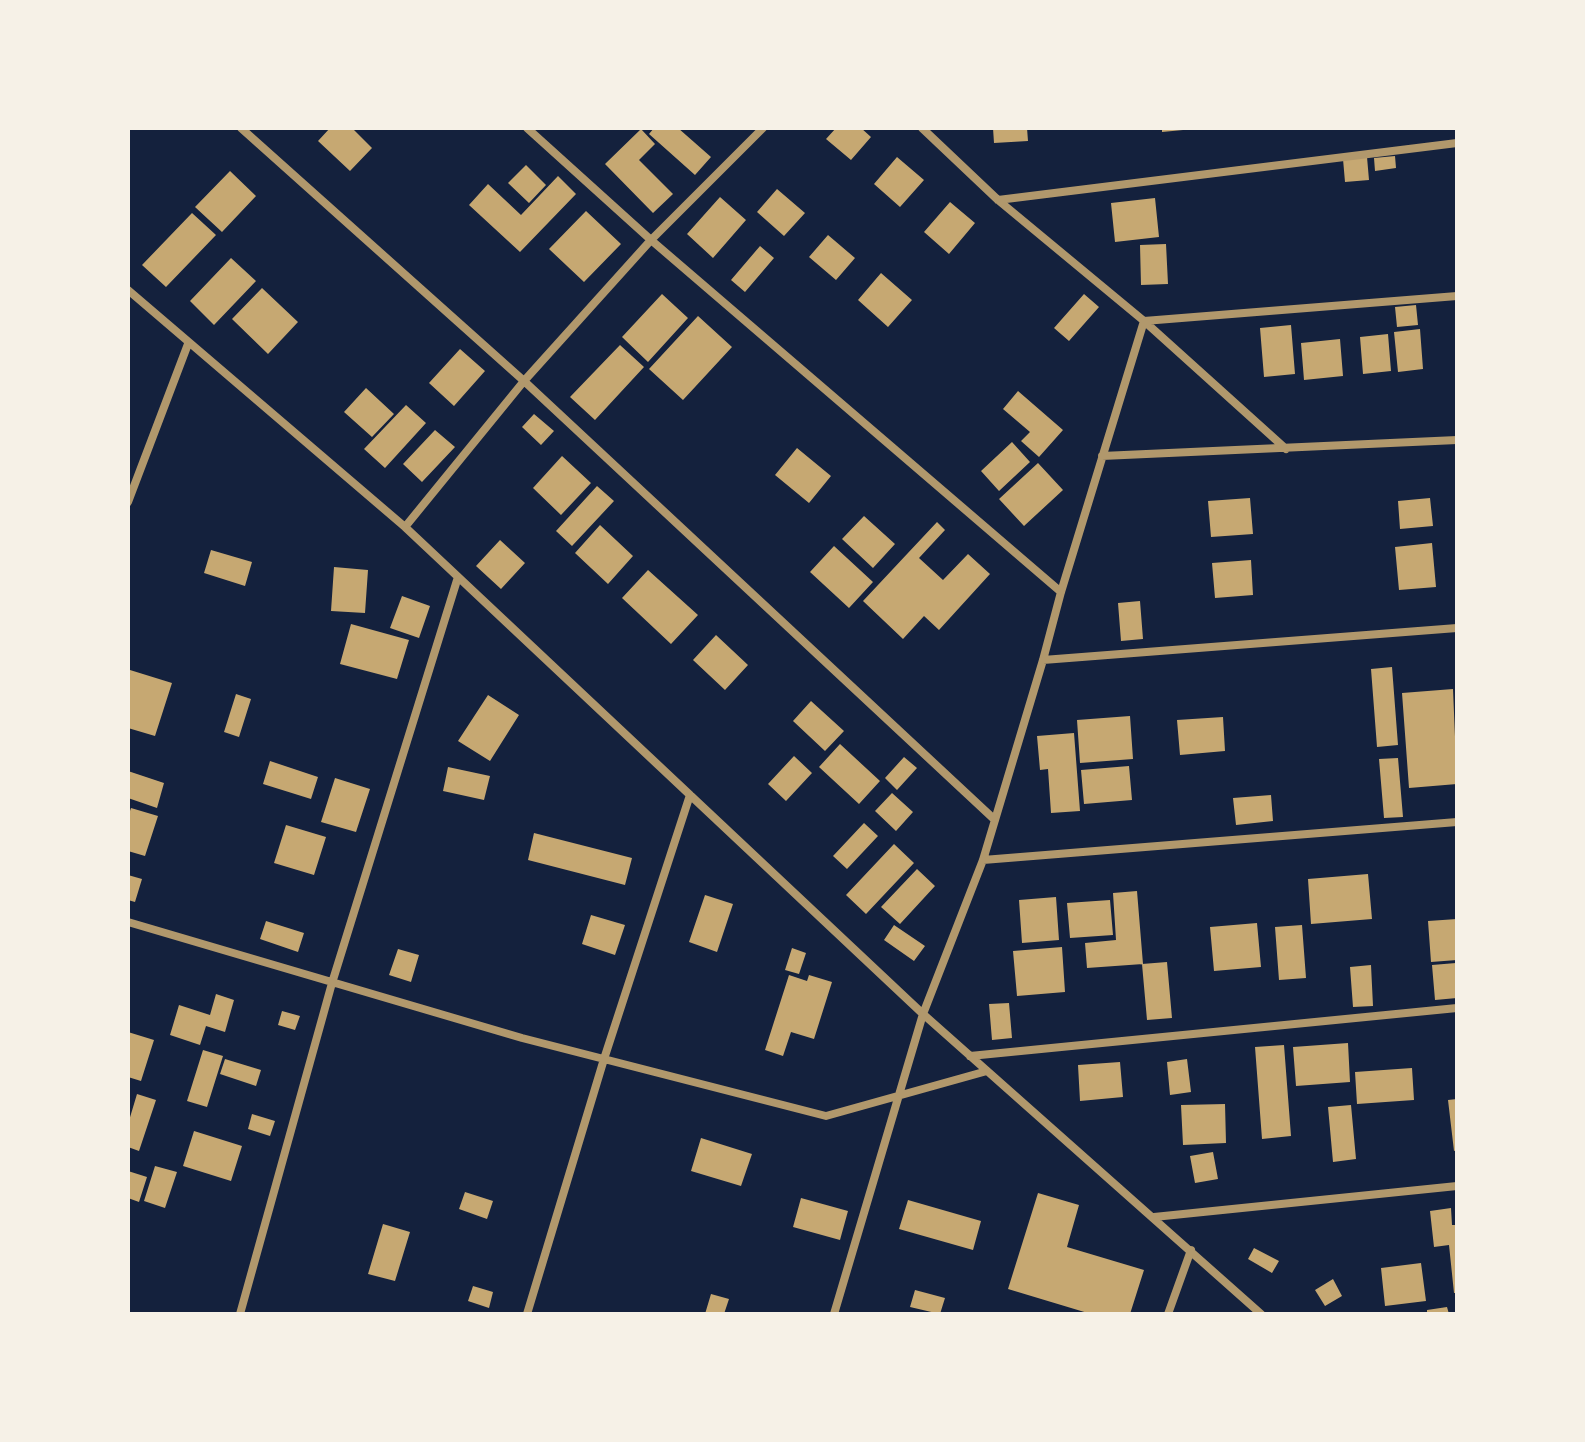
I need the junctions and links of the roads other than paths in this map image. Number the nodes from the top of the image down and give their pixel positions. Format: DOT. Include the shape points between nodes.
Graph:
graph roads {
  1 [pos="241,128"];
  2 [pos="527,128"];
  3 [pos="763,128"];
  4 [pos="922,128"];
  5 [pos="1457,143"];
  6 [pos="998,200"];
  7 [pos="651,240"];
  8 [pos="128,290"];
  9 [pos="1457,296"];
  10 [pos="1144,321"];
  11 [pos="188,344"];
  12 [pos="524,381"];
  13 [pos="1457,440"];
  14 [pos="1286,449"];
  15 [pos="1102,456"];
  16 [pos="128,502"];
  17 [pos="405,527"];
  18 [pos="458,577"];
  19 [pos="1061,592"];
  20 [pos="1457,628"];
  21 [pos="1043,660"];
  22 [pos="690,795"];
  23 [pos="995,820"];
  24 [pos="1457,822"];
  25 [pos="983,860"];
  26 [pos="128,922"];
  27 [pos="332,983"];
  28 [pos="1457,1008"];
  29 [pos="923,1014"];
  30 [pos="970,1056"];
  31 [pos="604,1059"];
  32 [pos="987,1071"];
  33 [pos="898,1096"];
  34 [pos="1457,1186"];
  35 [pos="1154,1217"];
  36 [pos="1191,1250"];
  37 [pos="240,1314"];
  38 [pos="527,1314"];
  39 [pos="834,1314"];
  40 [pos="1168,1314"];
  41 [pos="1261,1314"];
  1 -- 12 [label="street"];
  2 -- 7 [label="street"];
  3 -- 7 [label="street"];
  4 -- 6 [label="street"];
  5 -- 6 [label="street"];
  6 -- 10 [label="street"];
  7 -- 12 [label="street"];
  7 -- 19 [label="street"];
  8 -- 11 [label="street"];
  9 -- 10 [label="street"];
  10 -- 14 [label="street"];
  10 -- 15 [label="street"];
  11 -- 16 [label="street"];
  11 -- 17 [label="street"];
  12 -- 17 [label="street"];
  12 -- 23 [label="street"];
  13 -- 14 [label="street"];
  14 -- 15 [label="street"];
  15 -- 19 [label="street"];
  17 -- 18 [label="street"];
  18 -- 22 [label="street"];
  18 -- 27 [label="street"];
  19 -- 21 [label="street"];
  20 -- 21 [label="street"];
  21 -- 23 [label="street"];
  22 -- 29 [label="street"];
  22 -- 31 [label="street"];
  23 -- 25 [label="street"];
  24 -- 25 [label="street"];
  25 -- 29 [label="street"];
  26 -- 27 [label="street"];
  27 -- 31 [label="street"];
  27 -- 37 [label="street"];
  28 -- 30 [label="street"];
  29 -- 30 [label="street"];
  29 -- 33 [label="street"];
  30 -- 32 [label="street"];
  31 -- 33 [label="street" via="826,1116"];
  31 -- 38 [label="street"];
  32 -- 33 [label="street"];
  32 -- 35 [label="street"];
  33 -- 39 [label="street"];
  34 -- 35 [label="street"];
  35 -- 36 [label="street"];
  36 -- 40 [label="street"];
  36 -- 41 [label="street"];
}
